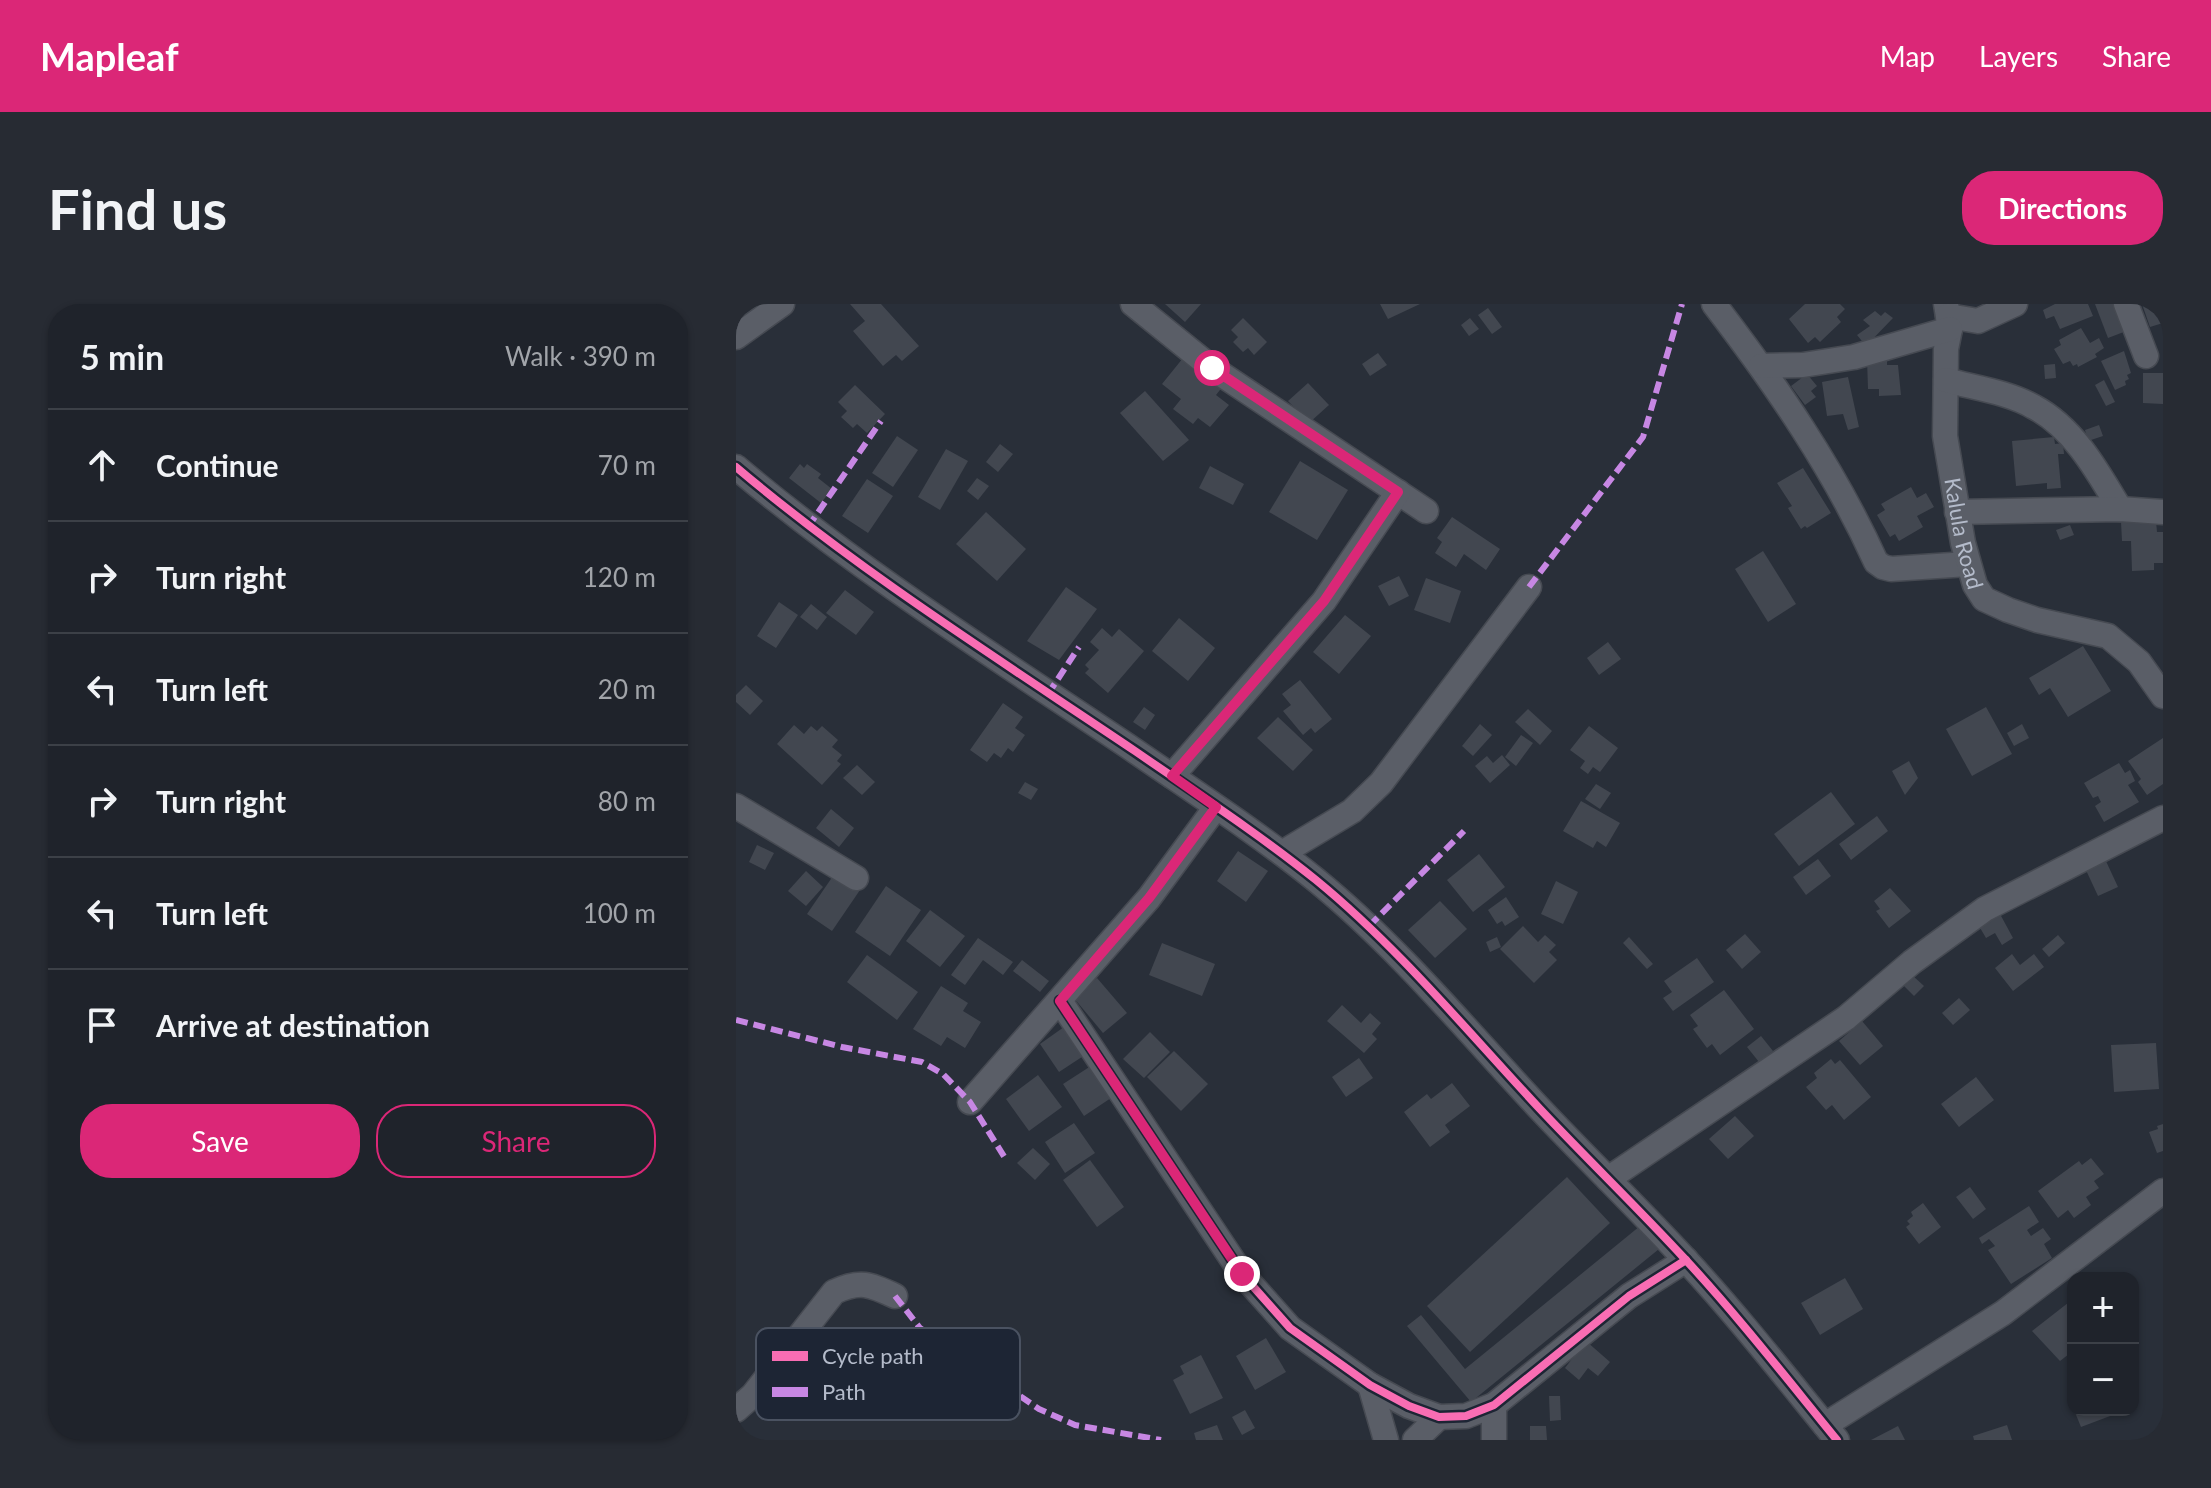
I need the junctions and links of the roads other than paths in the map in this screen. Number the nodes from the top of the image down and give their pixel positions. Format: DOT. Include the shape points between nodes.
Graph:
graph roads {
  1 [pos="782,304"];
  2 [pos="1133,304"];
  3 [pos="1714,304"];
  4 [pos="2015,304"];
  5 [pos="2126,304"];
  6 [pos="1948,316"];
  7 [pos="738,330"];
  8 [pos="2146,356"];
  9 [pos="1761,366"];
  10 [pos="1946,380"];
  11 [pos="736,467"];
  12 [pos="1398,492"];
  13 [pos="2120,509"];
  14 [pos="1426,511"];
  15 [pos="1957,512"];
  16 [pos="2163,512"];
  17 [pos="1968,564"];
  18 [pos="1529,587"];
  19 [pos="2163,696"];
  20 [pos="1172,776"];
  21 [pos="736,806"];
  22 [pos="1216,807"];
  23 [pos="2163,818"];
  24 [pos="1282,853"];
  25 [pos="856,878"];
  26 [pos="1060,1001"];
  27 [pos="970,1102"];
  28 [pos="1608,1179"];
  29 [pos="2163,1191"];
  30 [pos="1686,1260"];
  31 [pos="895,1296"];
  32 [pos="806,1328"];
  33 [pos="1370,1385"];
  34 [pos="756,1391"];
  35 [pos="1494,1405"];
  36 [pos="736,1410"];
  37 [pos="1439,1417"];
  38 [pos="1831,1432"];
  39 [pos="1386,1440"];
  40 [pos="1415,1440"];
  41 [pos="1494,1440"];
  1 -- 7 [label="street"];
  2 -- 12 [label="street" via="1212,368"];
  3 -- 9 [label="street"];
  4 -- 6 [label="street" via="1978,321"];
  5 -- 8 [label="street"];
  6 -- 9 [label="street" via="1854,357"];
  6 -- 10 [label="street, Kalula Road"];
  9 -- 17 [label="street" via="1845,498 1876,562 1891,569"];
  10 -- 13 [label="street" via="2004,395 2051,417 2077,444"];
  10 -- 15 [label="street, Kalula Road" via="1945,436"];
  11 -- 20 [label="street" via="808,527"];
  12 -- 14 [label="street"];
  12 -- 20 [label="street" via="1324,601"];
  13 -- 15 [label="street"];
  13 -- 16 [label="street"];
  15 -- 17 [label="street, Kalula Road"];
  17 -- 19 [label="street, Kalula Road" via="1984,599 2037,620 2108,636 2139,662"];
  18 -- 24 [label="street" via="1381,783 1352,811"];
  20 -- 22 [label="street"];
  21 -- 25 [label="street"];
  22 -- 24 [label="street"];
  22 -- 26 [label="street" via="1149,898"];
  23 -- 28 [label="street" via="1985,909 1846,1018"];
  24 -- 28 [label="street" via="1369,926"];
  26 -- 27 [label="street"];
  26 -- 33 [label="street" via="1242,1274 1290,1328"];
  28 -- 30 [label="street"];
  29 -- 38 [label="street" via="2003,1313"];
  30 -- 35 [label="street" via="1617,1305"];
  30 -- 38 [label="street"];
  31 -- 32 [label="street" via="870,1284 849,1285 834,1292"];
  33 -- 37 [label="street"];
  33 -- 39 [label="street"];
  34 -- 36 [label="street"];
  35 -- 37 [label="street" via="1466,1416"];
  35 -- 41 [label="street"];
  37 -- 40 [label="street"];
}
